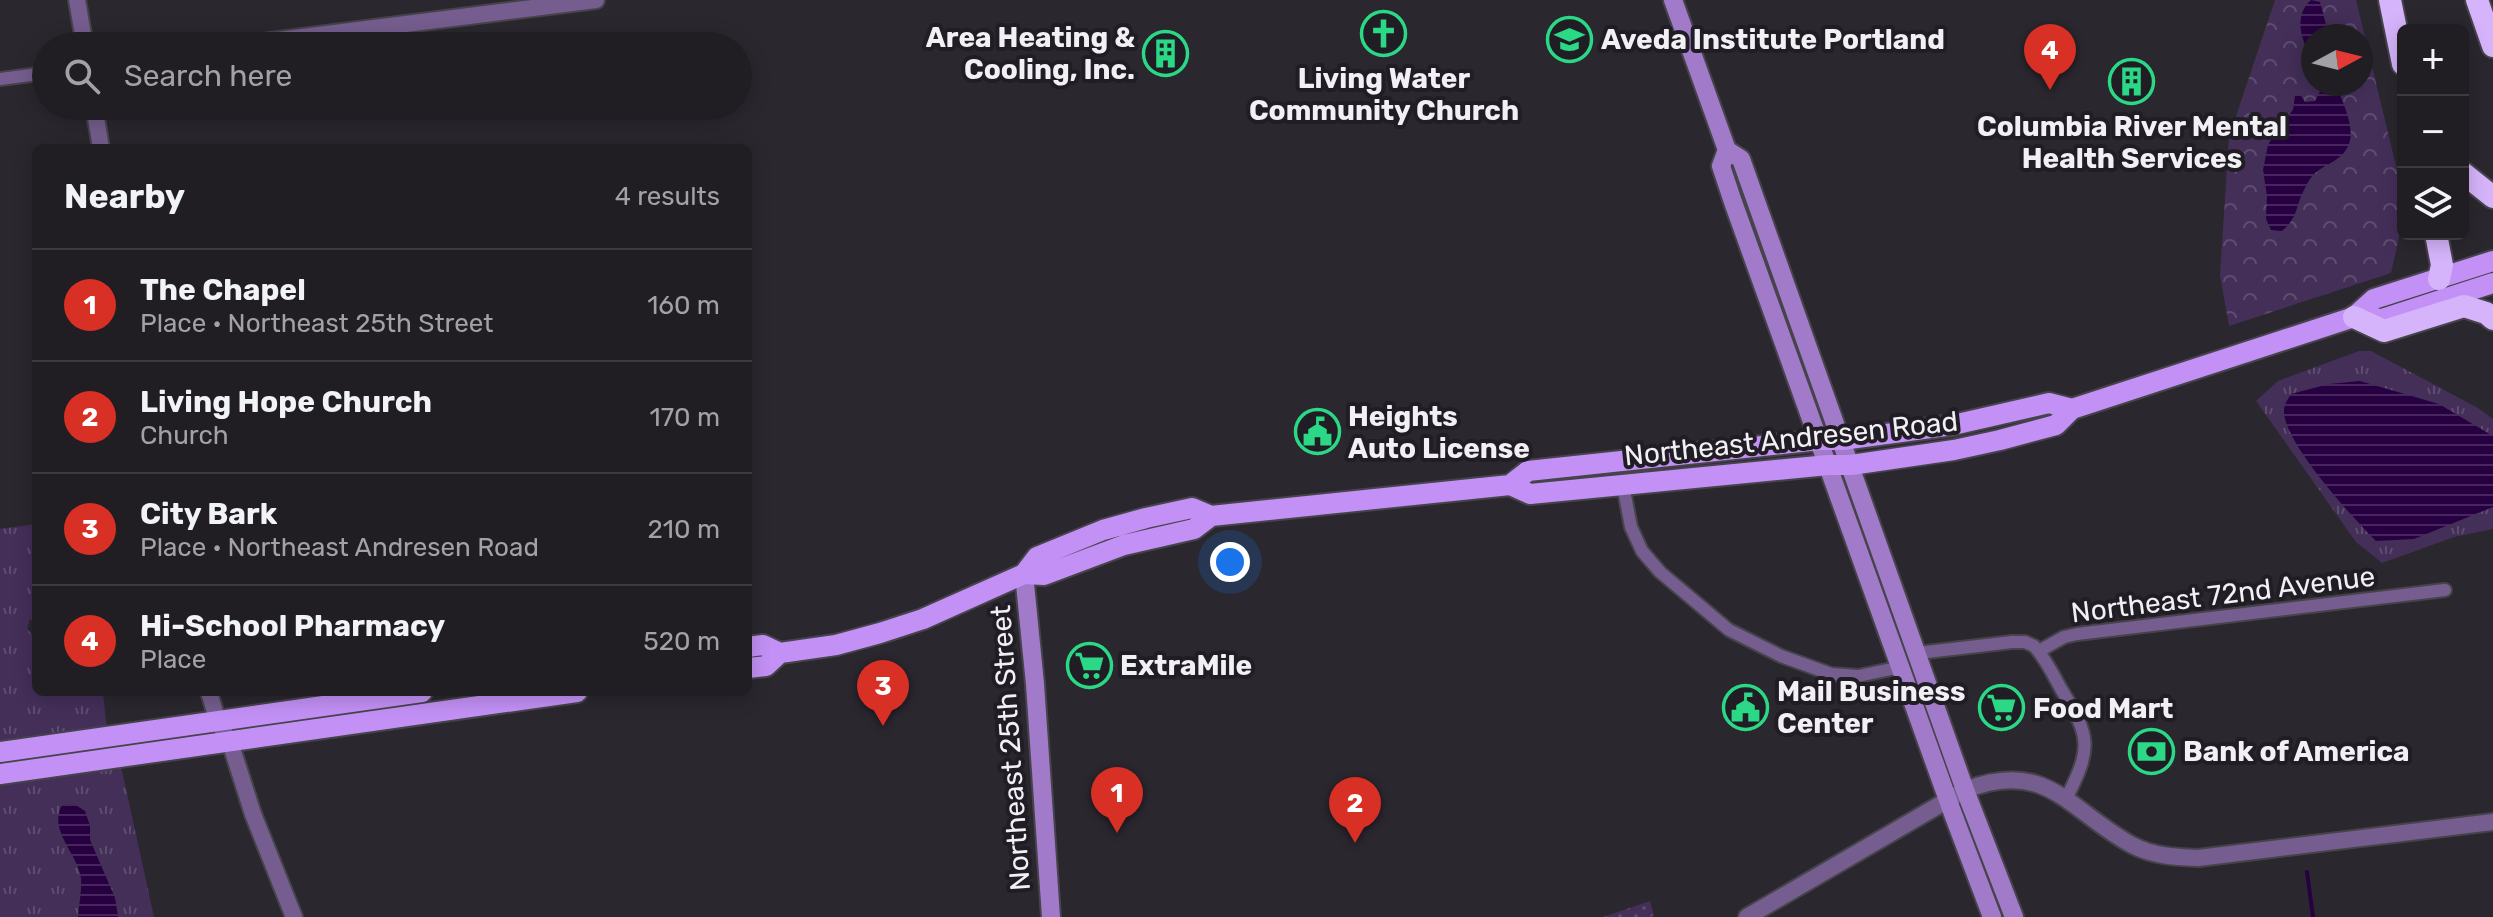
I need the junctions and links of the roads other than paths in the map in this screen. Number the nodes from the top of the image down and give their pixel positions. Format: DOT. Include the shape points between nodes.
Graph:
graph roads {
  1 [pos="77,0"];
  2 [pos="596,0"];
  3 [pos="1673,0"];
  4 [pos="2390,0"];
  5 [pos="2477,0"];
  6 [pos="83,32"];
  7 [pos="342,32"];
  8 [pos="2397,34"];
  9 [pos="2493,46"];
  10 [pos="32,75"];
  11 [pos="0,79"];
  12 [pos="96,120"];
  13 [pos="100,144"];
  14 [pos="1727,150"];
  15 [pos="2469,178"];
  16 [pos="2493,197"];
  17 [pos="2437,240"];
  18 [pos="2493,261"];
  19 [pos="2439,279"];
  20 [pos="2493,283"];
  21 [pos="2354,317"];
  22 [pos="2493,319"];
  23 [pos="2072,409"];
  24 [pos="1819,440"];
  25 [pos="1842,440"];
  26 [pos="1674,455"];
  27 [pos="1603,463"];
  28 [pos="1828,465"];
  29 [pos="1851,465"];
  30 [pos="1510,485"];
  31 [pos="1623,485"];
  32 [pos="1530,494"];
  33 [pos="1024,574"];
  34 [pos="2445,590"];
  35 [pos="752,646"];
  36 [pos="2039,651"];
  37 [pos="780,653"];
  38 [pos="1918,653"];
  39 [pos="1901,667"];
  40 [pos="752,668"];
  41 [pos="210,696"];
  42 [pos="395,696"];
  43 [pos="549,696"];
  44 [pos="218,722"];
  45 [pos="230,742"];
  46 [pos="4,752"];
  47 [pos="5,773"];
  48 [pos="1965,790"];
  49 [pos="2066,799"];
  50 [pos="1948,800"];
  51 [pos="2493,822"];
  52 [pos="294,917"];
  53 [pos="1051,917"];
  54 [pos="1747,917"];
  55 [pos="1992,917"];
  56 [pos="2014,917"];
  1 -- 6 [label="street"];
  2 -- 7 [label="street"];
  3 -- 14 [label="main road"];
  4 -- 8 [label="highway"];
  5 -- 9 [label="highway"];
  10 -- 11 [label="street"];
  12 -- 13 [label="street"];
  14 -- 24 [label="main road" via="1721,166"];
  14 -- 25 [label="main road" via="1741,159"];
  15 -- 16 [label="highway"];
  17 -- 19 [label="highway"];
  18 -- 19 [label="main road, Northeast Andresen Road"];
  19 -- 21 [label="main road, Northeast Andresen Road" via="2374,299"];
  20 -- 21 [label="main road, Northeast Andresen Road" via="2382,319"];
  21 -- 22 [label="highway" via="2384,331 2464,306"];
  21 -- 23 [label="main road, Northeast Andresen Road"];
  23 -- 25 [label="main road, Northeast Andresen Road" via="2049,403 1953,425"];
  23 -- 29 [label="main road, Northeast Andresen Road" via="2056,425 2038,430 1954,450"];
  24 -- 25 [label="main road, Northeast Andresen Road"];
  24 -- 26 [label="main road, Northeast Andresen Road"];
  24 -- 28 [label="main road"];
  25 -- 29 [label="main road"];
  26 -- 27 [label="main road, Northeast Andresen Road"];
  26 -- 31 [label="main road" via="1658,469 1624,474"];
  27 -- 30 [label="main road, Northeast Andresen Road" via="1528,471"];
  27 -- 32 [label="main road" via="1598,475 1545,481"];
  28 -- 29 [label="main road, Northeast Andresen Road"];
  28 -- 31 [label="main road, Northeast Andresen Road"];
  28 -- 39 [label="main road"];
  29 -- 38 [label="main road"];
  30 -- 32 [label="main road, Northeast Andresen Road"];
  30 -- 33 [label="main road, Northeast Andresen Road" via="1211,516 1192,508 1103,530 1037,557"];
  31 -- 32 [label="main road, Northeast Andresen Road"];
  31 -- 39 [label="street" via="1642,551 1729,630 1831,674 1858,676"];
  33 -- 37 [label="main road, Northeast Andresen Road" via="893,629"];
  33 -- 53 [label="main road, Northeast 25th Street"];
  34 -- 36 [label="street, Northeast 72nd Avenue" via="2070,635"];
  35 -- 37 [label="main road, Northeast Andresen Road"];
  36 -- 38 [label="street, Northeast 72nd Avenue" via="2021,641"];
  36 -- 49 [label="street" via="2084,734 2082,768"];
  37 -- 40 [label="main road, Northeast Andresen Road" via="766,666"];
  38 -- 48 [label="main road"];
  39 -- 50 [label="main road"];
  41 -- 44 [label="street"];
  42 -- 44 [label="main road"];
  43 -- 45 [label="main road"];
  44 -- 45 [label="street"];
  44 -- 46 [label="main road"];
  45 -- 47 [label="main road"];
  45 -- 52 [label="street"];
  48 -- 49 [label="street" via="1984,782 2020,779"];
  48 -- 50 [label="street"];
  48 -- 56 [label="main road"];
  49 -- 51 [label="street" via="2097,824 2163,857 2198,858"];
  50 -- 54 [label="street"];
  50 -- 55 [label="main road"];
}
